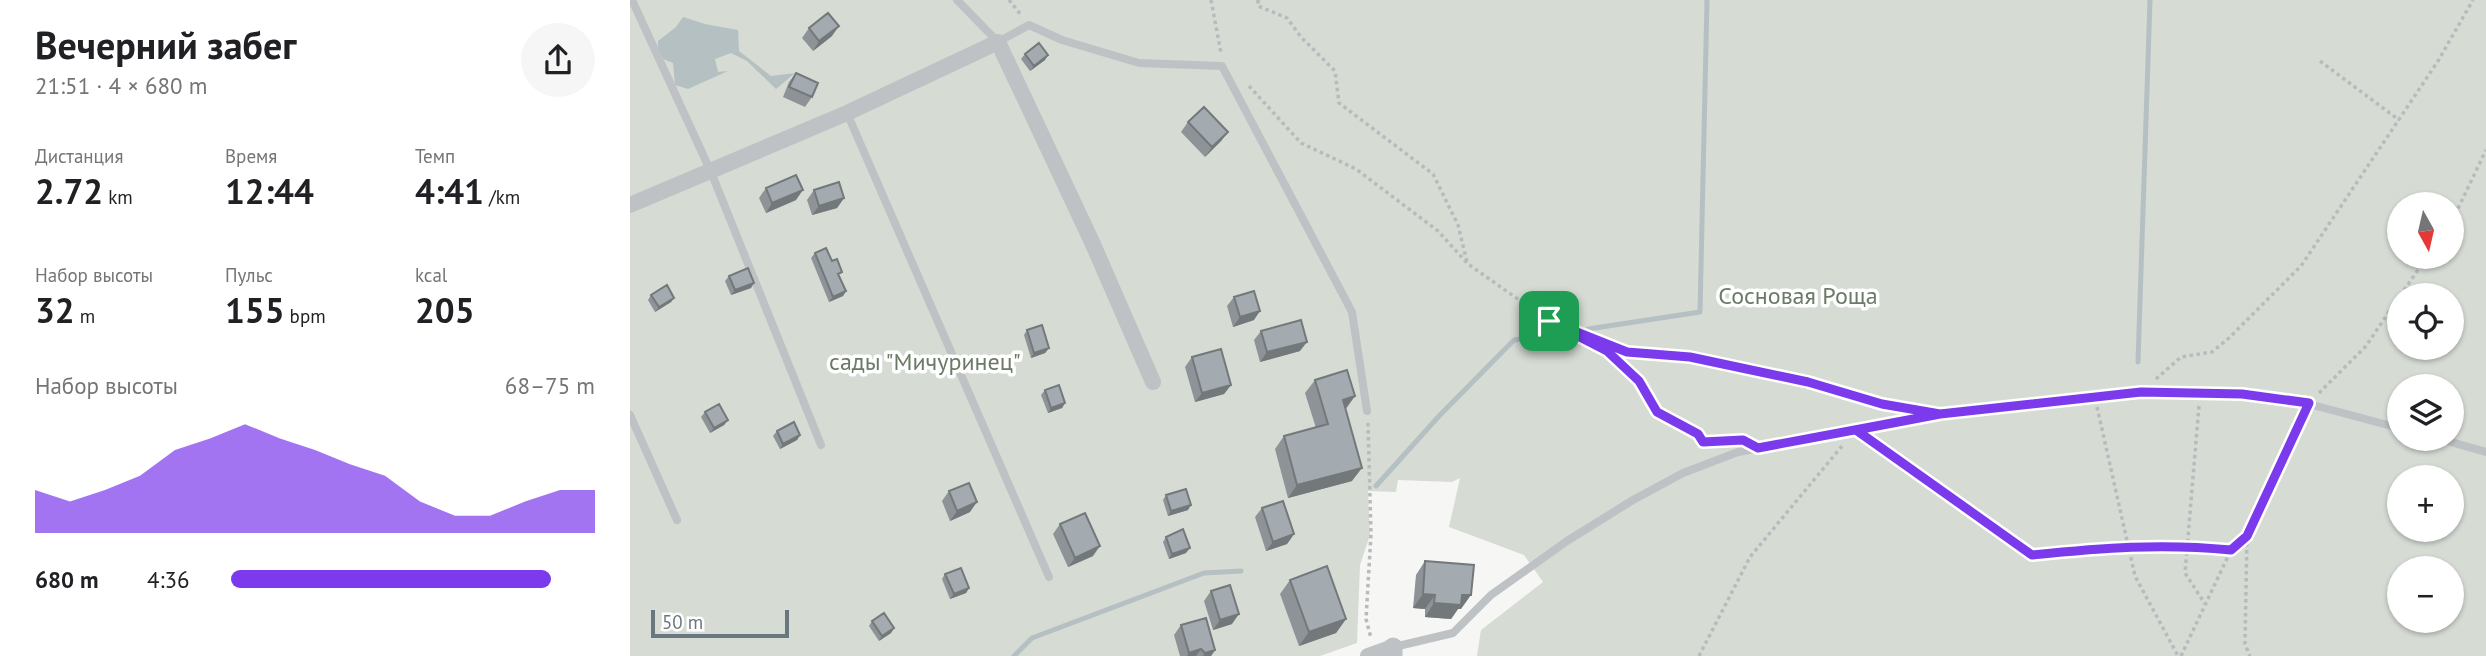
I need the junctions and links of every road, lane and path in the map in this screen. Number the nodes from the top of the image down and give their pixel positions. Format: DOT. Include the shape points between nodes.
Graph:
graph roads {
  1 [pos="632,0"];
  2 [pos="957,0"];
  3 [pos="1009,0"];
  4 [pos="1211,0"];
  5 [pos="1258,0"];
  6 [pos="2473,0"];
  7 [pos="1029,25"];
  8 [pos="998,42"];
  9 [pos="2320,61"];
  10 [pos="1222,66"];
  11 [pos="847,113"];
  12 [pos="2399,120"];
  13 [pos="2486,150"];
  14 [pos="711,172"];
  15 [pos="2464,196"];
  16 [pos="630,205"];
  17 [pos="1468,264"];
  18 [pos="2387,315"];
  19 [pos="1549,321"];
  20 [pos="1153,382"];
  21 [pos="2141,392"];
  22 [pos="2200,393"];
  23 [pos="2094,397"];
  24 [pos="2309,403"];
  25 [pos="1905,408"];
  26 [pos="1367,411"];
  27 [pos="630,415"];
  28 [pos="2387,425"];
  29 [pos="1856,430"];
  30 [pos="1730,440"];
  31 [pos="821,445"];
  32 [pos="2464,446"];
  33 [pos="2486,452"];
  34 [pos="677,520"];
  35 [pos="2247,536"];
  36 [pos="2129,546"];
  37 [pos="2188,546"];
  38 [pos="2231,550"];
  39 [pos="1049,577"];
  40 [pos="2205,604"];
  41 [pos="1370,649"];
  42 [pos="1393,652"];
  43 [pos="1699,656"];
  44 [pos="2179,656"];
  45 [pos="2250,656"];
  1 -- 14 [label="lane"];
  2 -- 8 [label="lane"];
  3 -- 7 [label="path"];
  4 -- 10 [label="path"];
  5 -- 17 [label="path" via="1258,5 1287,18 1335,71 1339,103 1433,174 1458,225"];
  6 -- 12 [label="path"];
  7 -- 8 [label="lane"];
  7 -- 10 [label="lane" via="1139,63"];
  8 -- 11 [label="street"];
  8 -- 20 [label="street"];
  9 -- 12 [label="path"];
  10 -- 17 [label="path" via="1246,82 1301,143 1356,169 1438,231"];
  10 -- 26 [label="lane" via="1352,312"];
  11 -- 14 [label="street"];
  11 -- 39 [label="lane"];
  12 -- 21 [label="path" via="2301,266 2212,352 2181,357"];
  13 -- 15 [label="path"];
  14 -- 16 [label="street"];
  14 -- 31 [label="lane"];
  17 -- 19 [label="path"];
  18 -- 24 [label="path" via="2365,346"];
  19 -- 25 [label="path" via="1627,352 1690,357"];
  19 -- 30 [label="path" via="1607,351 1639,381 1657,412 1698,434 1703,442"];
  21 -- 22 [label="lane"];
  21 -- 23 [label="lane"];
  22 -- 24 [label="lane"];
  22 -- 37 [label="path"];
  23 -- 29 [label="lane" via="1940,414"];
  23 -- 36 [label="path"];
  24 -- 28 [label="lane"];
  24 -- 35 [label="path"];
  26 -- 41 [label="path" via="1371,524 1366,618"];
  27 -- 34 [label="lane"];
  29 -- 36 [label="path" via="2032,555"];
  29 -- 42 [label="lane" via="1738,452 1684,473 1567,541 1492,595 1453,633"];
  29 -- 43 [label="path" via="1750,557"];
  32 -- 33 [label="lane"];
  35 -- 38 [label="path"];
  35 -- 45 [label="path" via="2245,644"];
  36 -- 37 [label="path"];
  36 -- 44 [label="path" via="2135,576"];
  37 -- 38 [label="path"];
  37 -- 40 [label="path" via="2185,573"];
  38 -- 40 [label="path"];
  40 -- 44 [label="path"];
  41 -- 42 [label="street"];
}
